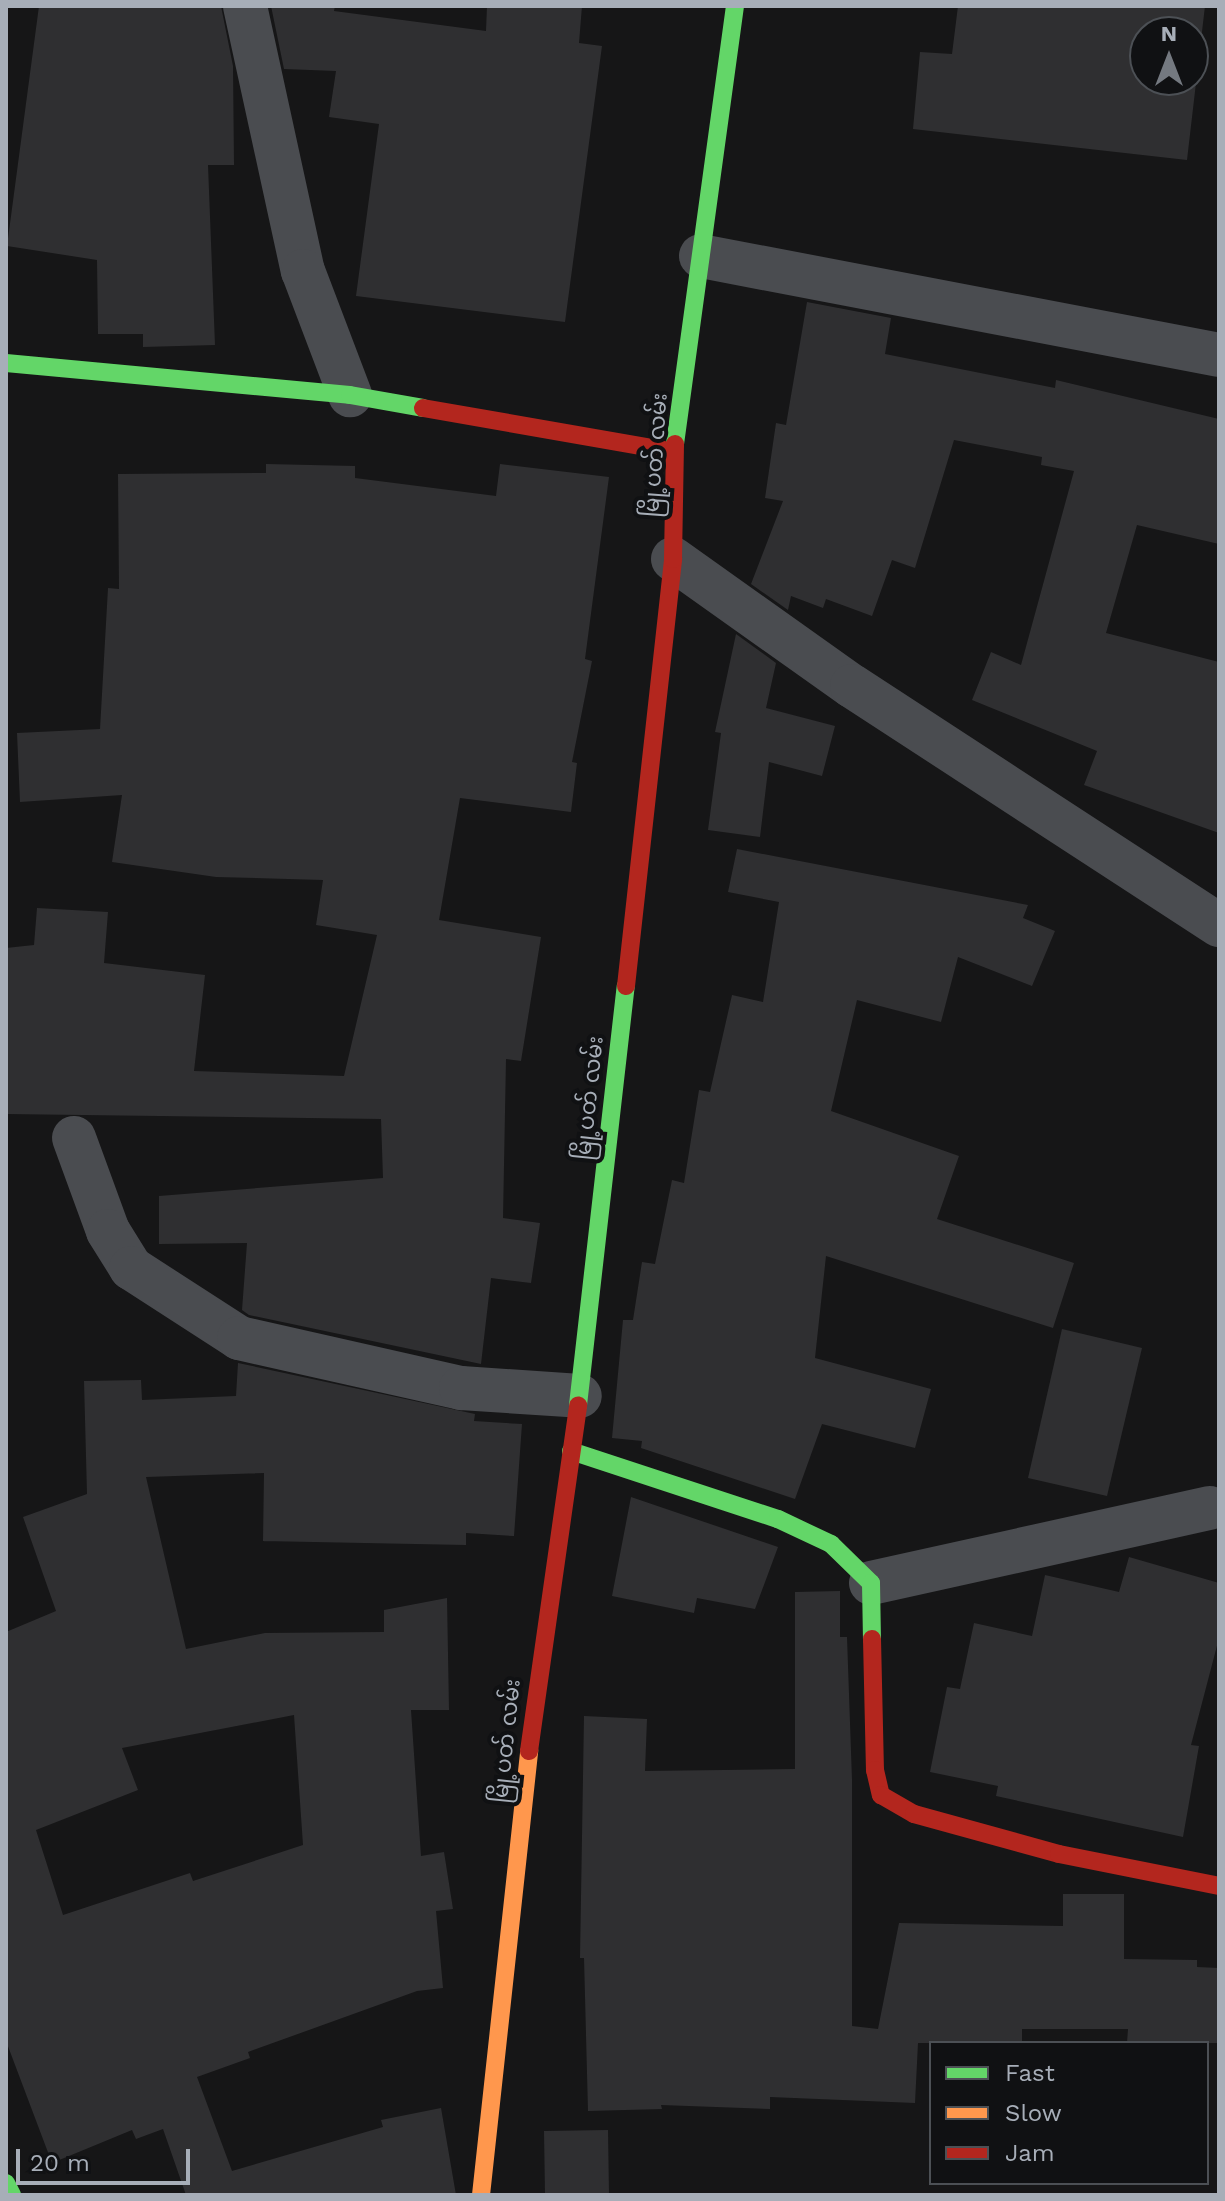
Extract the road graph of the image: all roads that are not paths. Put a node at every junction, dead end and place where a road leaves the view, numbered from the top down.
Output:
1 (245, 6) edge
2 (735, 6) edge
3 (701, 256) junction
4 (1219, 355) edge
5 (6, 363) edge
6 (350, 395) junction
7 (674, 452) junction
8 (673, 559) junction
9 (1219, 925) edge
10 (74, 1138) dead end
11 (580, 1396) junction
12 (571, 1451) junction
13 (1210, 1508) dead end
14 (871, 1583) junction
15 (1219, 1886) edge
16 (6, 2183) edge
17 (12, 2195) edge
18 (481, 2195) edge

1 - 6 street
2 - 3 street, မြို့ပတ် လမ်း
3 - 4 street
3 - 7 street, မြို့ပတ် လမ်း
5 - 6 street
6 - 7 street
7 - 8 street, မြို့ပတ် လမ်း
8 - 9 street
8 - 11 street, မြို့ပတ် လမ်း
10 - 11 street
11 - 12 street, မြို့ပတ် လမ်း
12 - 14 street
12 - 18 street, မြို့ပတ် လမ်း
13 - 14 street
14 - 15 street
16 - 17 street

